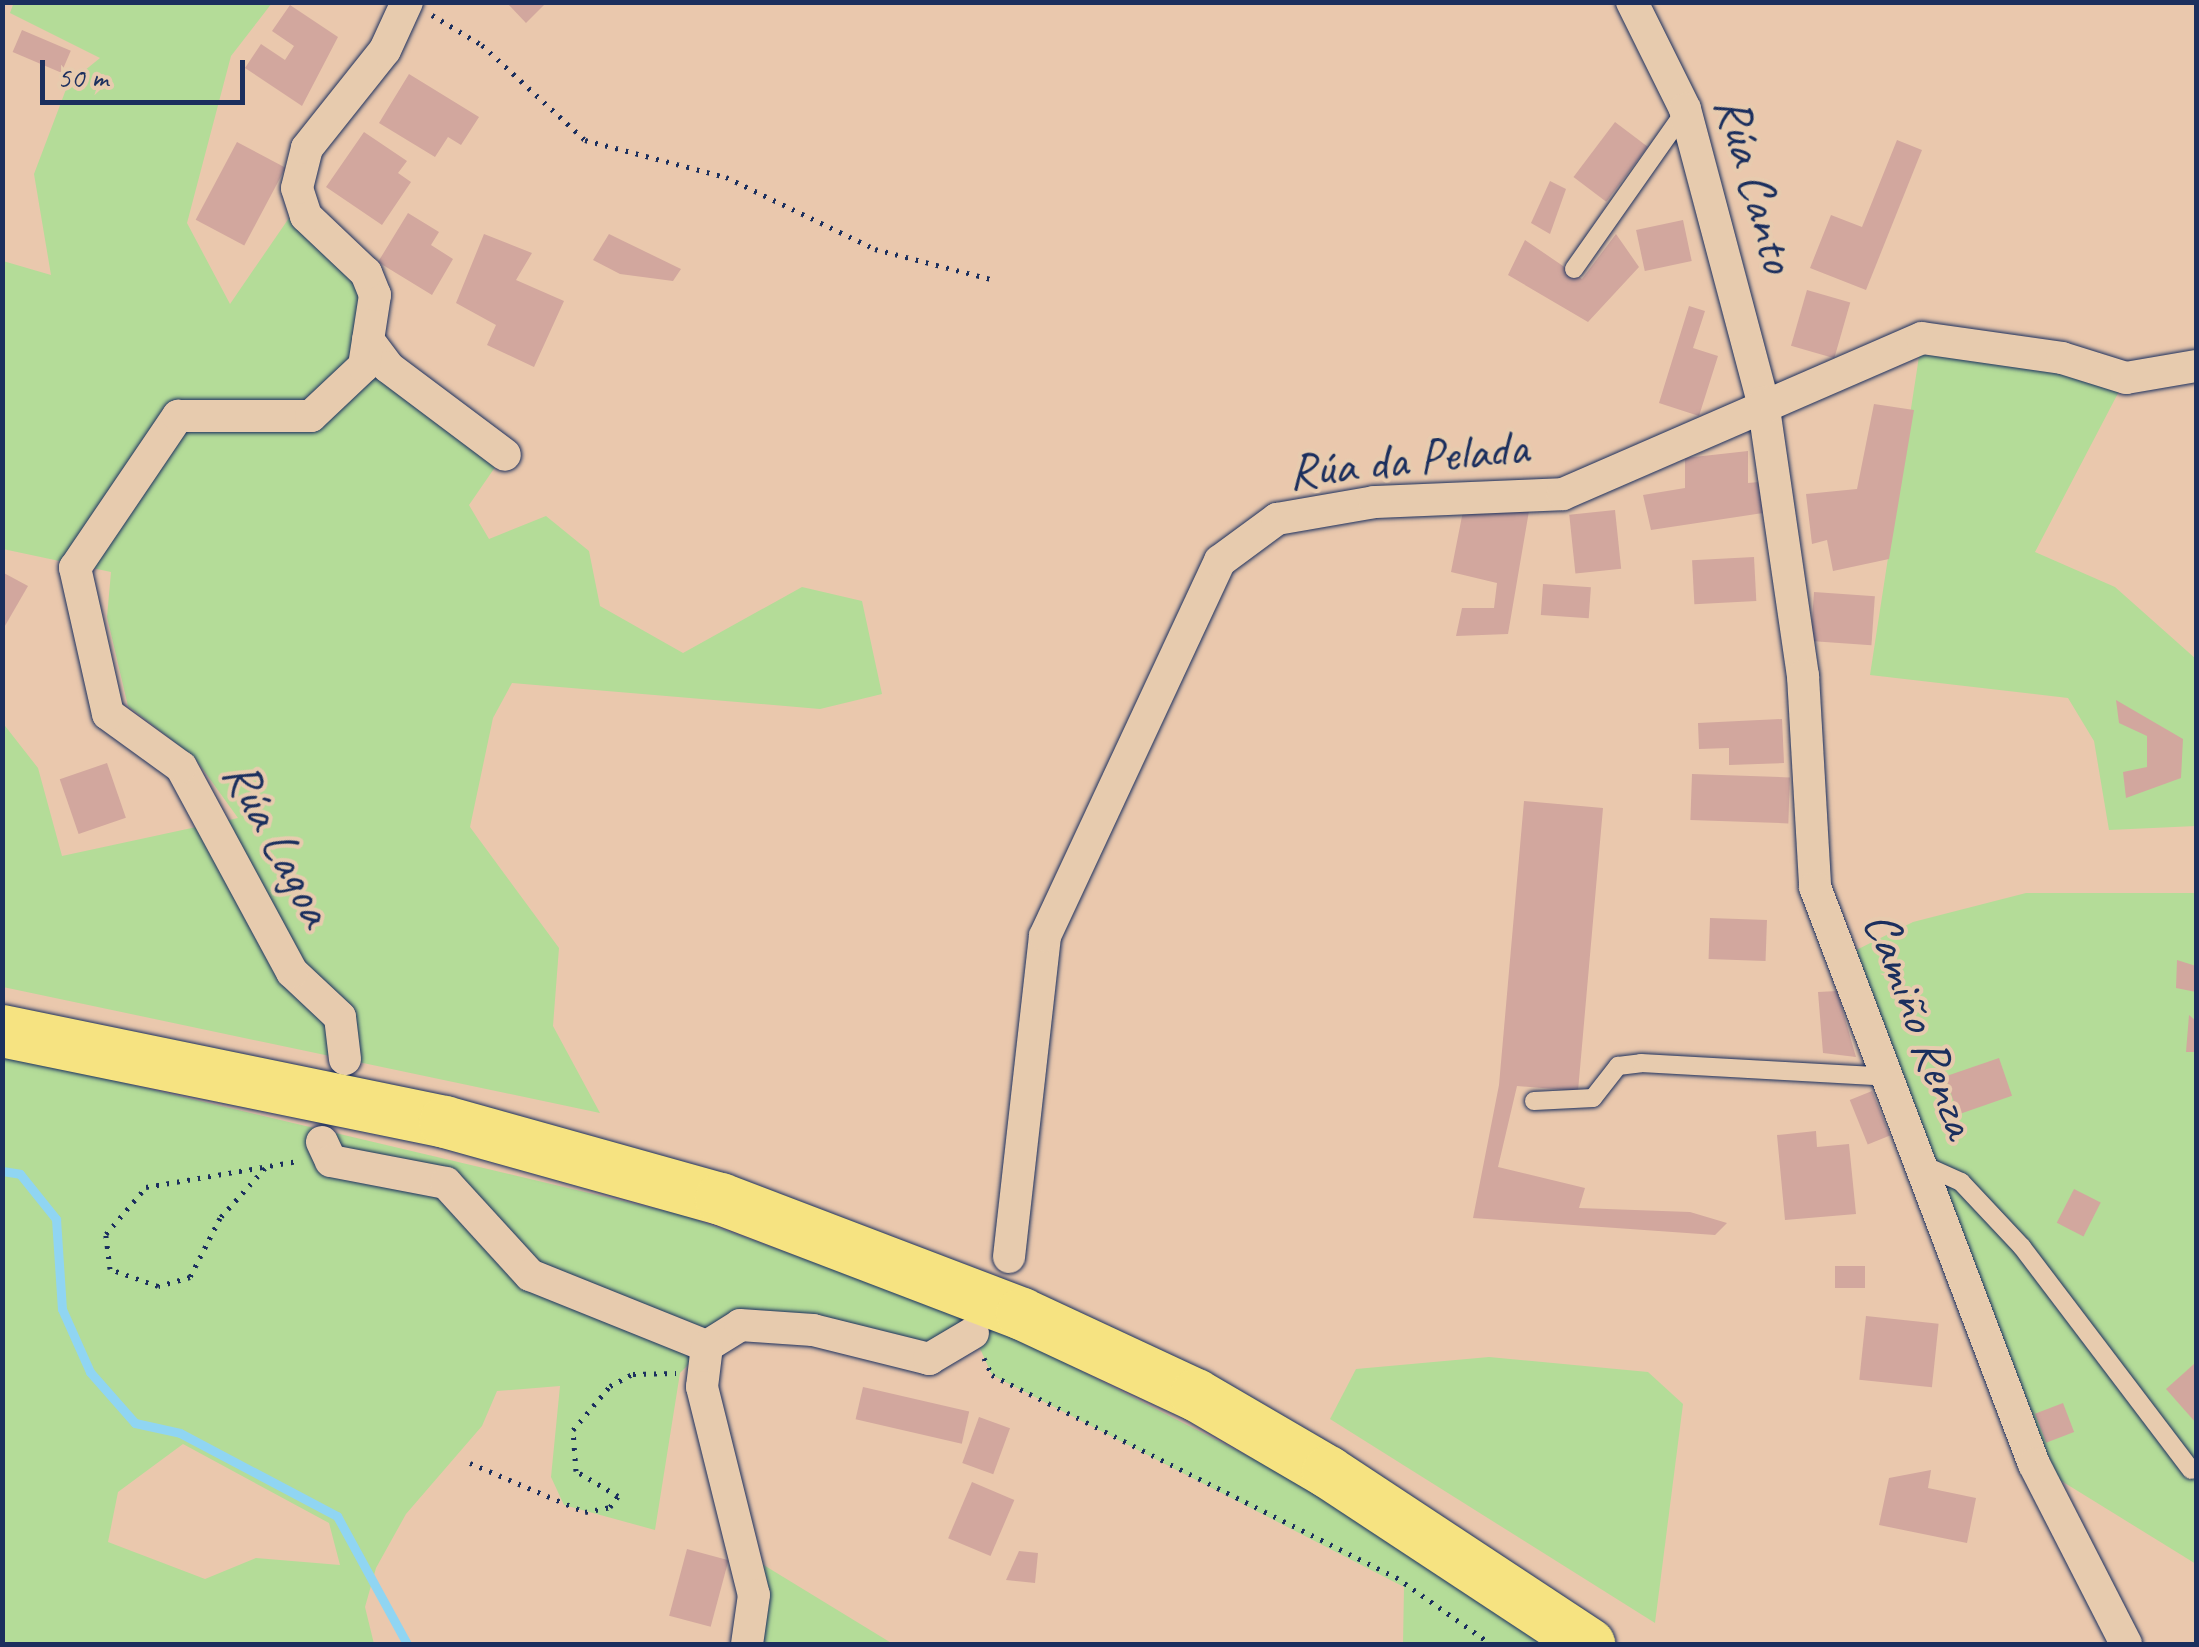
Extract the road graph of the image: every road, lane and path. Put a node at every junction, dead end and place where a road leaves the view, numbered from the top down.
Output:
1 (1632, 2) edge
2 (413, 6) edge
3 (1686, 109) junction
4 (1574, 268) dead end
5 (995, 280) dead end
6 (368, 340) junction
7 (2196, 366) edge
8 (1763, 402) junction
9 (505, 454) dead end
10 (2, 1031) edge
11 (345, 1059) dead end
12 (1888, 1078) junction
13 (1534, 1101) dead end
14 (326, 1152) joint
15 (1921, 1164) junction
16 (265, 1168) junction
17 (1009, 1256) dead end
18 (973, 1333) joint
19 (707, 1346) junction
20 (470, 1462) dead end
21 (2191, 1470) dead end
22 (747, 1644) edge
23 (1491, 1644) edge
24 (1589, 1644) edge
25 (2126, 1644) edge

1 - 3 street, Rúa Canto
2 - 5 path
2 - 6 street, Rúa Lagoa
3 - 4 lane
3 - 8 street, Rúa Canto
6 - 9 street
6 - 11 street, Rúa Lagoa
7 - 8 street, Rúa da Pelada
8 - 12 street, Camiño Renza
8 - 17 street, Rúa da Pelada
10 - 24 main road
12 - 13 lane
12 - 15 street, Camiño Renza
14 - 16 path
14 - 19 street
15 - 21 lane
15 - 25 street, Camiño Renza
16 - 16 path
18 - 19 street
18 - 23 path
19 - 20 path
19 - 22 street

